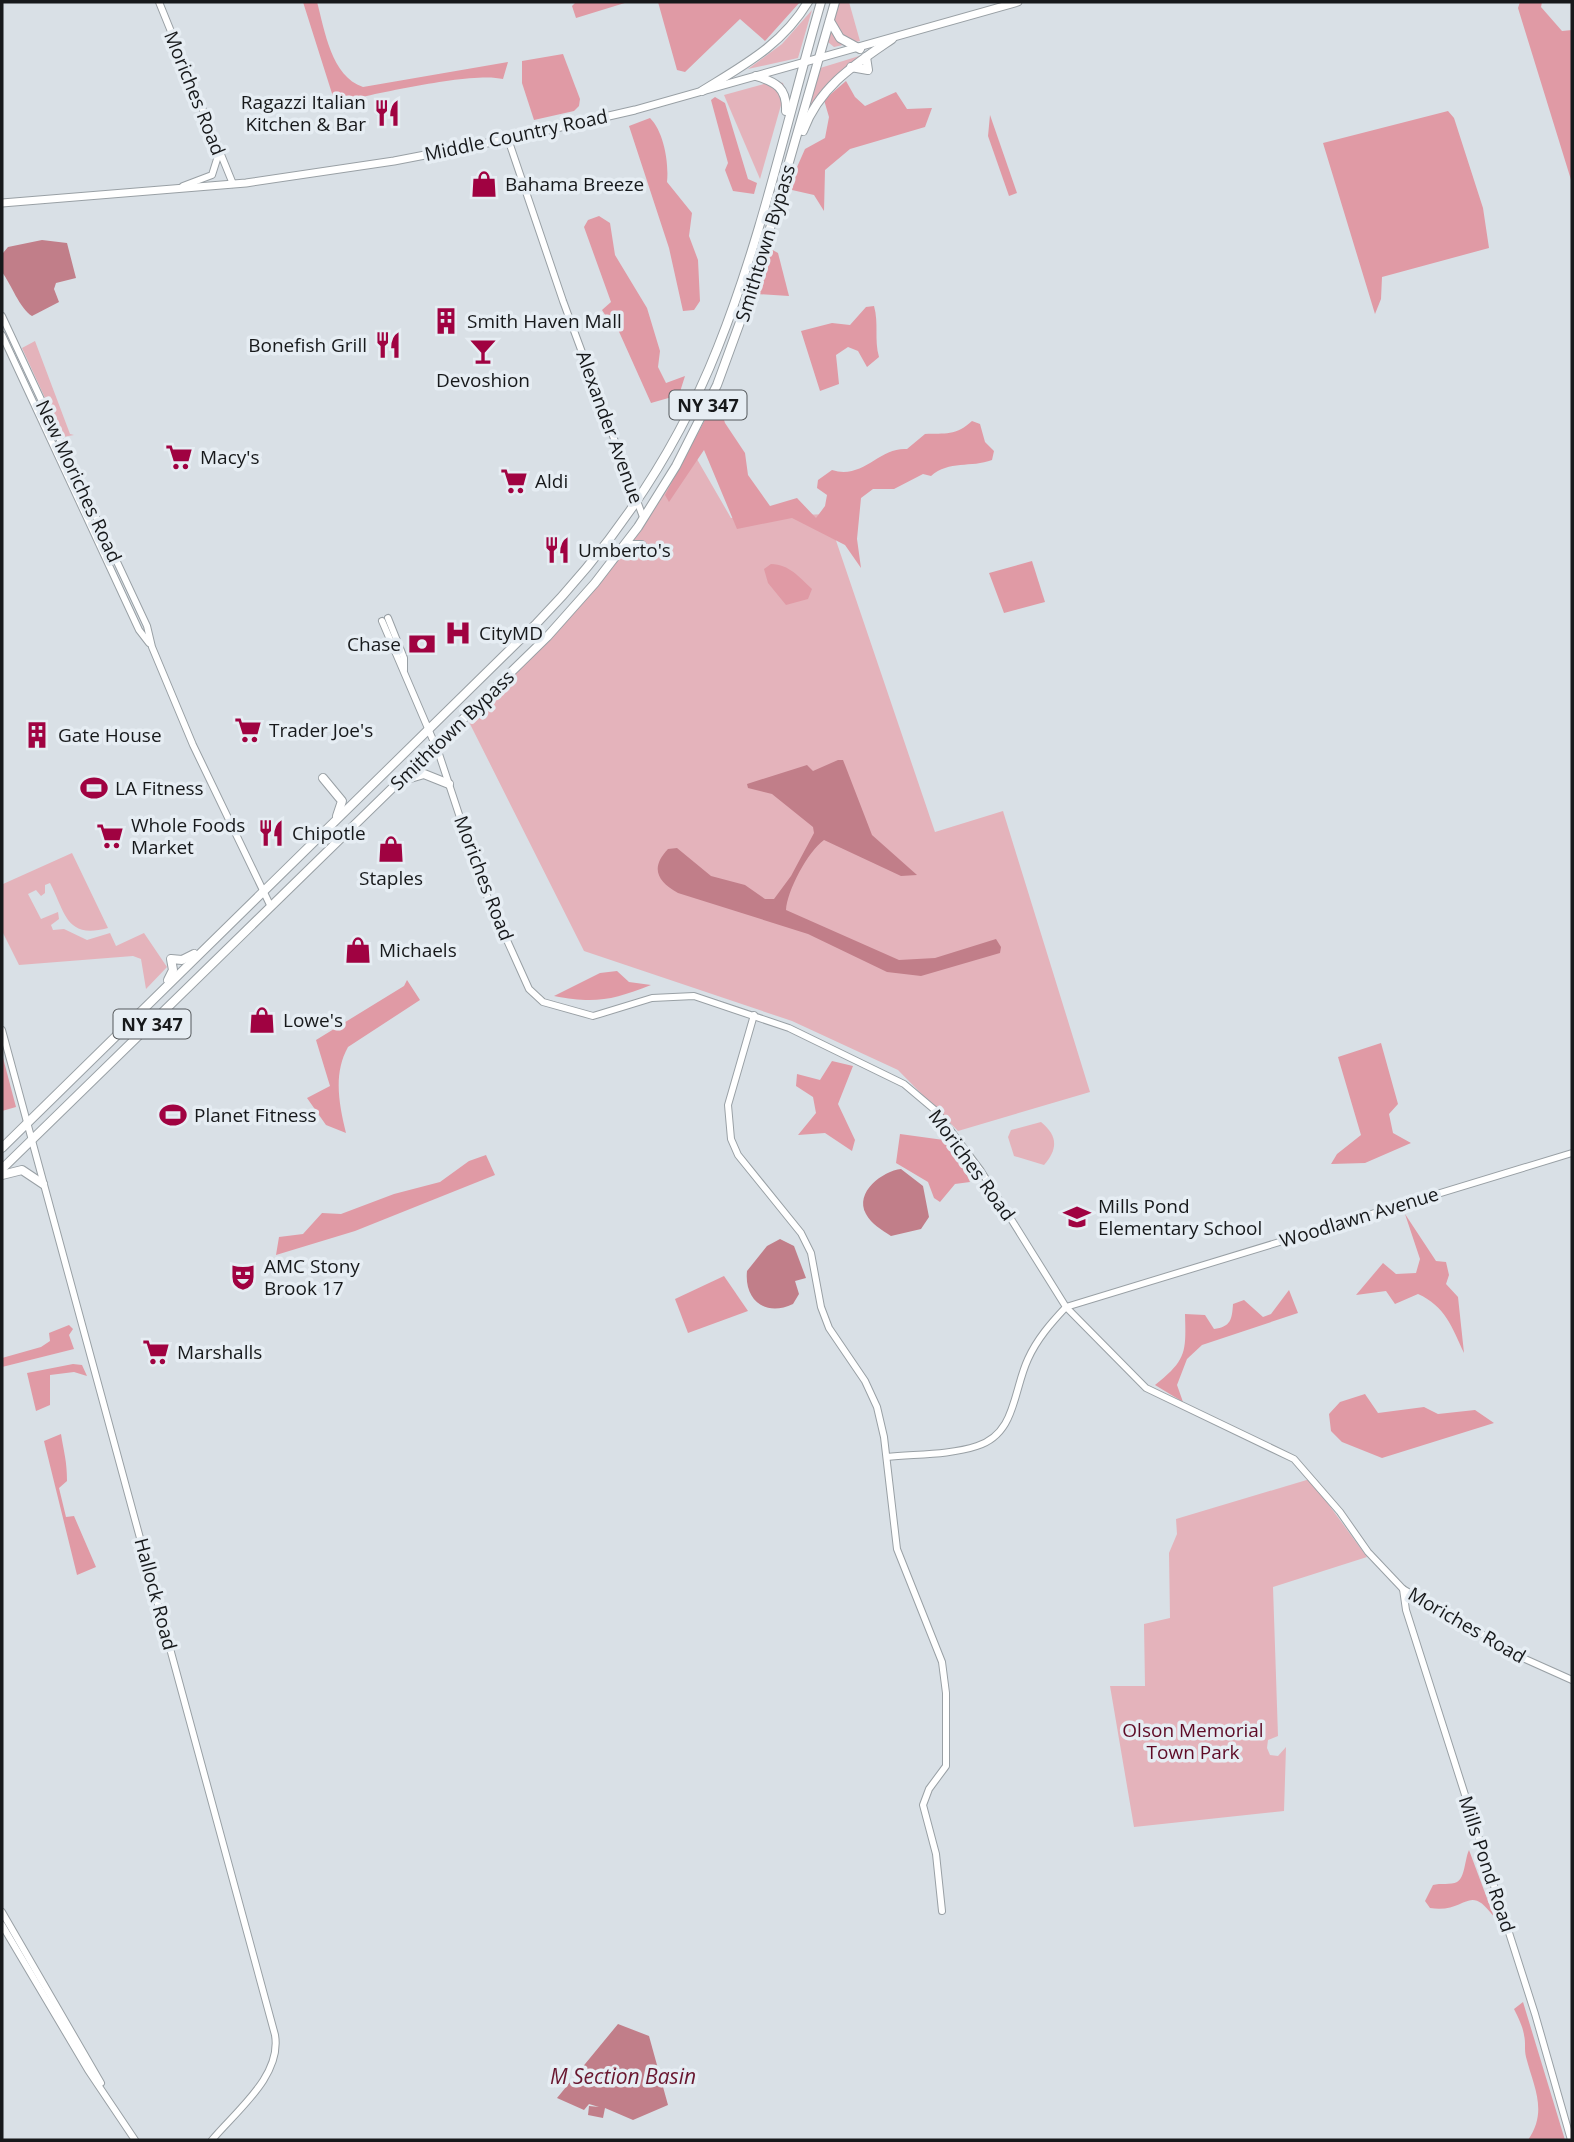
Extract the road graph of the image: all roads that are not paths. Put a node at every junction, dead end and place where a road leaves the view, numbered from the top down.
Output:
1 (159, 2) edge
2 (808, 2) edge
3 (821, 2) edge
4 (835, 2) edge
5 (1018, 2) edge
6 (830, 21) junction
7 (892, 39) junction
8 (860, 48) junction
9 (818, 60) junction
10 (803, 63) junction
11 (756, 76) junction
12 (702, 91) junction
13 (786, 125) junction
14 (508, 139) junction
15 (218, 150) junction
16 (789, 163) junction
17 (233, 184) junction
18 (180, 187) junction
19 (2, 203) edge
20 (2, 316) edge
21 (2, 335) edge
22 (637, 501) junction
23 (643, 517) junction
24 (625, 544) junction
25 (651, 556) dead end
26 (385, 620) dead end
27 (152, 647) junction
28 (428, 730) junction
29 (435, 746) junction
30 (449, 784) junction
31 (390, 791) junction
32 (364, 792) junction
33 (333, 823) junction
34 (263, 892) junction
35 (271, 907) junction
36 (208, 945) junction
37 (157, 996) junction
38 (754, 1015) junction
39 (2, 1030) edge
40 (26, 1123) junction
41 (31, 1141) junction
42 (2, 1147) edge
43 (1572, 1153) edge
44 (2, 1169) edge
45 (2, 1175) edge
46 (43, 1184) junction
47 (1066, 1307) junction
48 (887, 1457) junction
49 (1403, 1589) junction
50 (1572, 1680) edge
51 (942, 1911) dead end
52 (3, 1916) edge
53 (2, 1925) edge
54 (106, 2094) junction
55 (135, 2140) edge
56 (212, 2140) edge
57 (1571, 2140) edge

1 - 15 main road, Moriches Road
2 - 12 highway
3 - 10 highway, Smithtown Bypass / NY 347
4 - 6 highway, Smithtown Bypass / NY 347
5 - 7 main road, Middle Country Road
6 - 8 highway
6 - 9 highway, Smithtown Bypass / NY 347
7 - 8 main road, Middle Country Road
7 - 16 highway
8 - 9 main road, Middle Country Road
9 - 10 main road, Middle Country Road
9 - 16 highway, Smithtown Bypass / NY 347
10 - 11 main road, Middle Country Road
10 - 13 highway, Smithtown Bypass / NY 347
11 - 12 main road, Middle Country Road
11 - 13 highway
12 - 14 main road, Middle Country Road
13 - 22 highway, Smithtown Bypass / NY 347
14 - 17 main road, Middle Country Road
14 - 22 main road, Alexander Avenue
15 - 17 main road, Moriches Road
15 - 18 main road
16 - 23 highway, Smithtown Bypass / NY 347
17 - 18 main road, Middle Country Road
18 - 19 main road, Middle Country Road
20 - 27 main road, New Moriches Road
21 - 27 main road, New Moriches Road
22 - 23 main road, Alexander Avenue
22 - 28 highway, Smithtown Bypass / NY 347
23 - 24 highway, Smithtown Bypass / NY 347
24 - 25 main road
24 - 29 highway, Smithtown Bypass / NY 347
26 - 28 main road, Moriches Road
27 - 34 main road, New Moriches Road
28 - 29 main road, Moriches Road
28 - 32 highway, Smithtown Bypass / NY 347
29 - 30 main road, Moriches Road
29 - 31 highway, Smithtown Bypass / NY 347
30 - 31 highway
30 - 38 main road, Moriches Road
31 - 35 highway, Smithtown Bypass / NY 347
32 - 33 highway, Smithtown Bypass / NY 347
32 - 33 highway
33 - 34 highway, Smithtown Bypass / NY 347
34 - 35 main road, New Moriches Road
34 - 36 highway, Smithtown Bypass / NY 347
35 - 41 highway, Smithtown Bypass / NY 347
36 - 37 highway, Smithtown Bypass / NY 347
36 - 37 highway
37 - 40 highway, Smithtown Bypass / NY 347
38 - 47 main road, Moriches Road
38 - 48 main road
39 - 40 main road, Hallock Road
40 - 41 main road, Hallock Road
40 - 42 highway, Smithtown Bypass / NY 347
41 - 44 highway, Smithtown Bypass / NY 347
41 - 46 main road, Hallock Road
43 - 47 main road, Woodlawn Avenue
45 - 46 highway
46 - 56 main road, Hallock Road
47 - 48 main road
47 - 49 main road, Moriches Road
48 - 51 main road
49 - 50 main road, Moriches Road
49 - 57 main road, Mills Pond Road
52 - 54 main road
53 - 54 main road
54 - 55 main road

